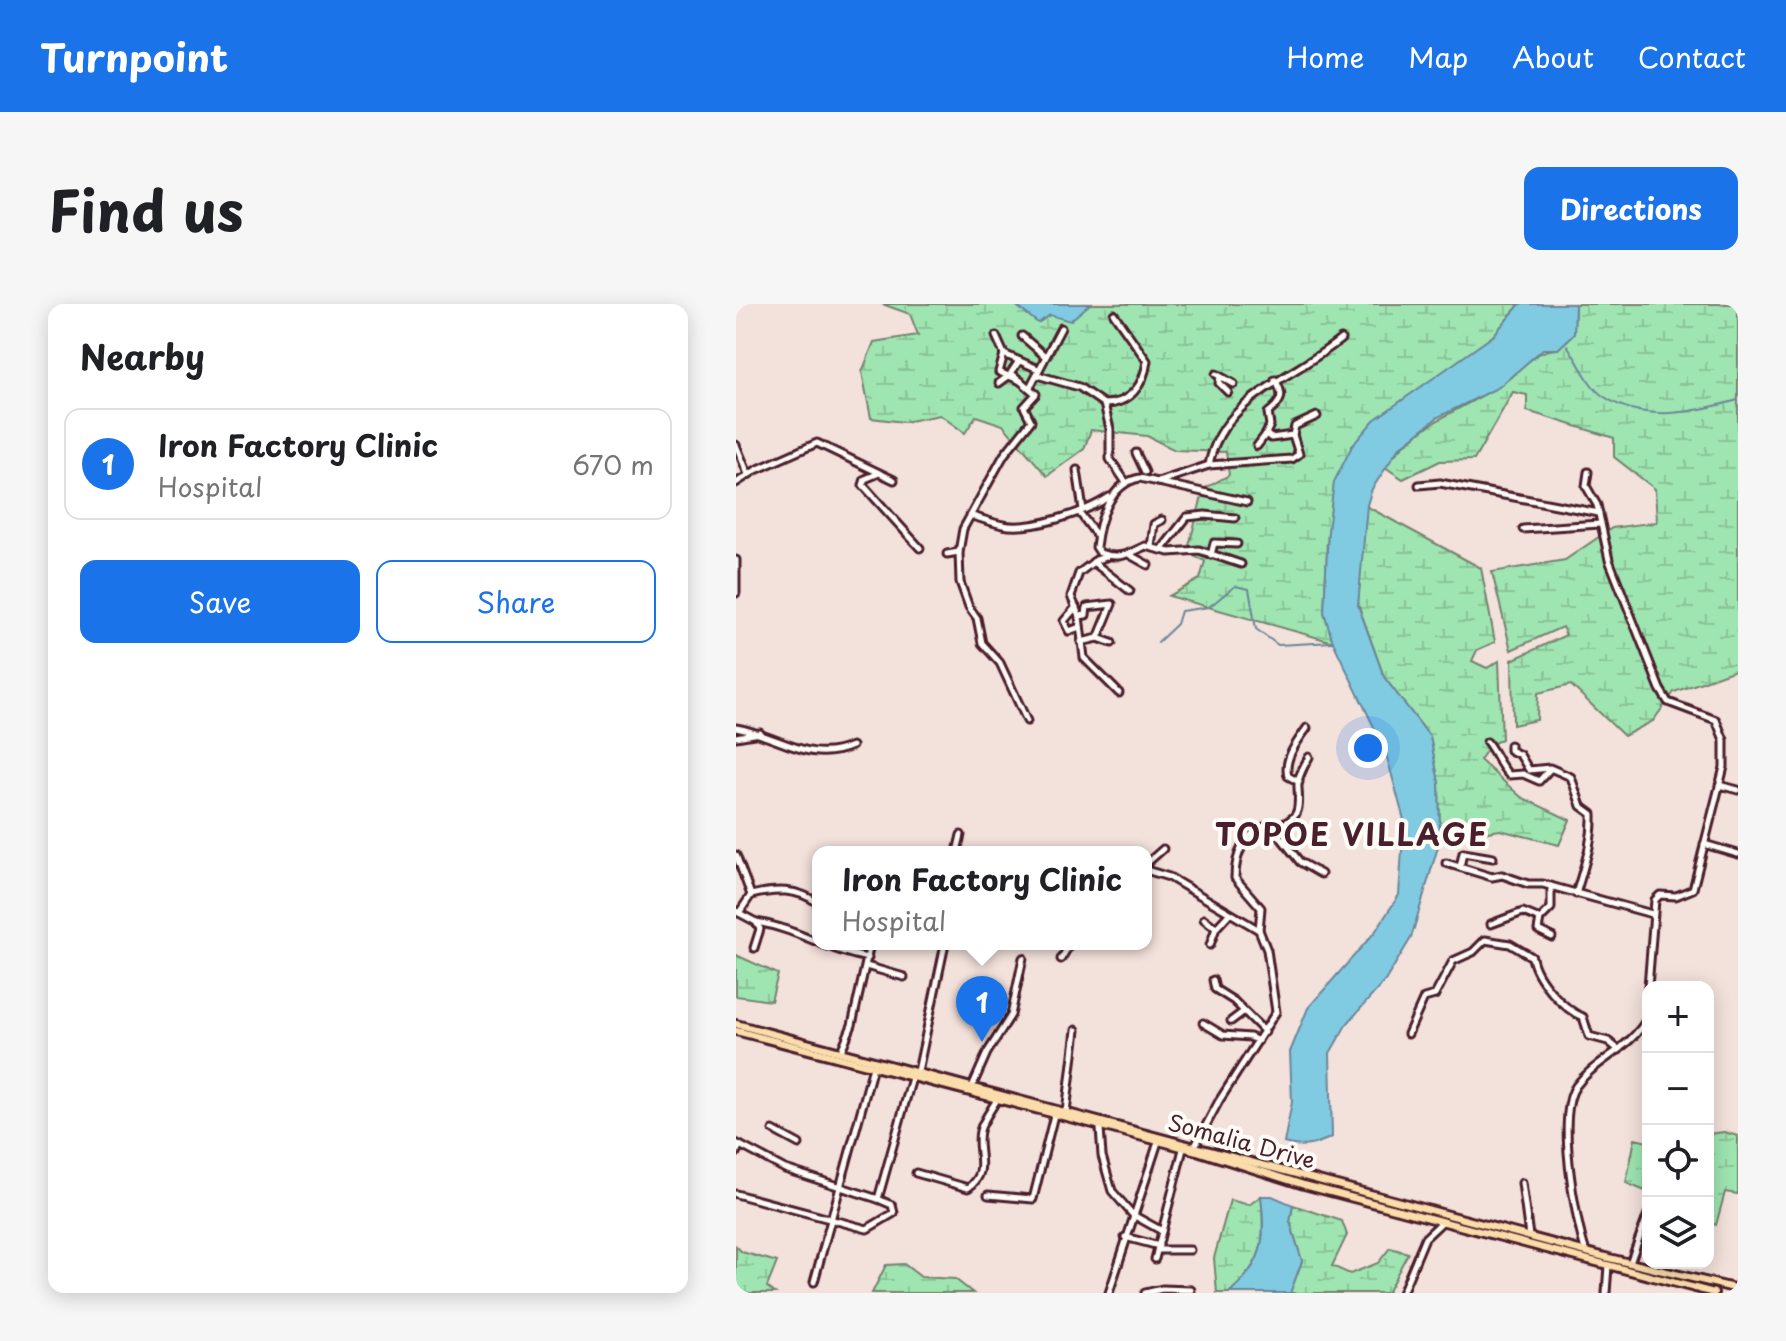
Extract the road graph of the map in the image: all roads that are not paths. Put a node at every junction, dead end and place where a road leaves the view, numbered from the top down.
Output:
1 (1114, 314) dead end
2 (1061, 328) dead end
3 (996, 336) dead end
4 (1022, 336) dead end
5 (1341, 339) dead end
6 (1004, 354) junction
7 (1045, 356) junction
8 (1019, 361) junction
9 (1038, 372) junction
10 (1007, 377) junction
11 (1275, 380) junction
12 (1022, 381) junction
13 (999, 383) dead end
14 (1234, 384) dead end
15 (1030, 387) junction
16 (1228, 392) dead end
17 (1104, 404) junction
18 (1317, 416) dead end
19 (1266, 434) junction
20 (1293, 435) junction
21 (736, 445) edge
22 (1257, 446) dead end
23 (1136, 453) dead end
24 (1209, 465) junction
25 (1077, 470) dead end
26 (1145, 472) dead end
27 (1588, 472) dead end
28 (878, 473) junction
29 (748, 474) junction
30 (894, 480) dead end
31 (1125, 481) junction
32 (736, 483) edge
33 (1157, 483) junction
34 (1419, 485) dead end
35 (1110, 496) junction
36 (1247, 502) dead end
37 (1081, 512) junction
38 (1599, 513) junction
39 (972, 516) junction
40 (1235, 518) dead end
41 (1162, 520) dead end
42 (1600, 524) junction
43 (1523, 529) dead end
44 (1098, 537) junction
45 (1237, 544) dead end
46 (1096, 547) junction
47 (1151, 547) junction
48 (920, 548) dead end
49 (1166, 551) junction
50 (959, 552) junction
51 (947, 554) dead end
52 (1130, 555) junction
53 (1211, 555) junction
54 (1113, 557) junction
55 (1175, 558) dead end
56 (736, 560) edge
57 (1094, 561) junction
58 (1241, 564) dead end
59 (1148, 565) dead end
60 (737, 572) edge
61 (1130, 591) dead end
62 (736, 593) edge
63 (1076, 607) junction
64 (1079, 616) junction
65 (1080, 627) junction
66 (1098, 638) junction
67 (1081, 642) junction
68 (1112, 643) dead end
69 (1119, 693) dead end
70 (1027, 721) dead end
71 (736, 728) edge
72 (1307, 728) dead end
73 (761, 733) junction
74 (736, 737) edge
75 (1487, 742) dead end
76 (1510, 745) dead end
77 (852, 746) dead end
78 (1309, 757) dead end
79 (1550, 768) junction
80 (1299, 782) junction
81 (1719, 785) junction
82 (1738, 790) edge
83 (1274, 829) junction
84 (961, 835) dead end
85 (1704, 844) junction
86 (958, 846) edge
87 (1163, 849) dead end
88 (1738, 854) edge
89 (736, 855) edge
90 (1493, 858) dead end
91 (1152, 859) edge
92 (1446, 863) dead end
93 (1460, 867) junction
94 (1152, 872) edge
95 (1321, 874) dead end
96 (739, 875) edge
97 (1551, 886) junction
98 (1576, 894) junction
99 (751, 895) junction
100 (812, 899) edge
101 (737, 912) edge
102 (1229, 914) junction
103 (1652, 914) junction
104 (1204, 919) dead end
105 (1540, 919) junction
106 (756, 922) junction
107 (1491, 924) dead end
108 (1216, 928) junction
109 (1259, 930) junction
110 (1552, 937) dead end
111 (812, 940) edge
112 (1210, 945) dead end
113 (754, 948) dead end
114 (837, 950) edge
115 (869, 950) edge
116 (944, 950) edge
117 (1066, 950) edge
118 (868, 958) junction
119 (1023, 958) dead end
120 (1061, 959) dead end
121 (866, 966) junction
122 (904, 977) dead end
123 (1213, 980) dead end
124 (1648, 981) edge
125 (1204, 985) dead end
126 (1215, 989) junction
127 (1243, 1012) junction
128 (1231, 1021) dead end
129 (1203, 1023) dead end
130 (736, 1024) edge
131 (1642, 1024) edge
132 (1076, 1030) dead end
133 (736, 1031) edge
134 (1265, 1032) junction
135 (1408, 1034) dead end
136 (1258, 1041) junction
137 (1619, 1050) junction
138 (841, 1051) junction
139 (873, 1067) junction
140 (915, 1076) junction
141 (972, 1087) junction
142 (996, 1101) junction
143 (1066, 1112) junction
144 (1054, 1115) junction
145 (1100, 1128) junction
146 (773, 1130) dead end
147 (1158, 1142) junction
148 (738, 1144) edge
149 (799, 1144) dead end
150 (1195, 1146) junction
151 (1183, 1149) junction
152 (736, 1153) edge
153 (916, 1173) dead end
154 (1522, 1183) dead end
155 (839, 1188) junction
156 (736, 1194) edge
157 (988, 1195) dead end
158 (878, 1199) junction
159 (1133, 1215) junction
160 (829, 1217) junction
161 (1442, 1222) junction
162 (1642, 1230) edge
163 (1162, 1231) junction
164 (1529, 1236) junction
165 (1125, 1237) junction
166 (1158, 1248) junction
167 (1190, 1250) dead end
168 (1586, 1252) junction
169 (1155, 1259) dead end
170 (1630, 1263) junction
171 (1608, 1266) junction
172 (814, 1282) dead end
173 (1738, 1289) edge
174 (1191, 1290) dead end
175 (1109, 1293) edge
176 (1145, 1293) edge
177 (1402, 1293) edge
178 (1606, 1293) edge
179 (1714, 1293) edge

1 - 17 street
2 - 7 street
3 - 6 street
4 - 7 street
5 - 11 street
6 - 8 street
6 - 10 street
7 - 9 street
8 - 9 street
8 - 12 street
9 - 15 street
9 - 17 street
10 - 12 street
10 - 13 street
11 - 19 street
11 - 24 street
12 - 15 street
14 - 16 street
15 - 39 street
17 - 31 street
18 - 20 street
19 - 20 street
19 - 22 street
20 - 24 street
21 - 29 street
23 - 26 street
24 - 33 street
25 - 37 street
27 - 38 street
28 - 29 street
28 - 30 street
28 - 48 street
29 - 32 street
31 - 33 street
31 - 35 street
33 - 36 street
34 - 38 street
35 - 37 street
35 - 44 street
37 - 39 street
37 - 44 street
38 - 42 street
39 - 50 street
40 - 49 street
41 - 47 street
42 - 43 street
42 - 81 street
44 - 46 street
45 - 53 street
46 - 54 street
46 - 57 street
47 - 49 street
47 - 52 street
49 - 53 street
49 - 55 street
50 - 51 street
50 - 70 street
52 - 54 street
52 - 59 street
53 - 58 street
54 - 57 street
56 - 60 street
57 - 61 street
57 - 63 street
60 - 62 street
63 - 64 street
63 - 65 street
64 - 65 street
64 - 66 street
65 - 67 street
66 - 67 street
66 - 68 street
67 - 69 street
71 - 73 street
72 - 80 street
73 - 74 street
73 - 77 street
75 - 79 street
76 - 79 street
78 - 80 street
79 - 98 street
80 - 83 street
81 - 82 street
81 - 85 street
83 - 95 street
83 - 109 street
84 - 86 street
85 - 88 street
85 - 103 street
87 - 91 street
89 - 96 street
90 - 93 street
92 - 93 street
93 - 97 street
94 - 102 street
96 - 99 street
97 - 98 street
97 - 105 street
98 - 103 street
99 - 100 street
99 - 101 street
101 - 106 street
102 - 108 street
102 - 109 street
103 - 124 street
104 - 108 street
105 - 107 street
105 - 110 street
106 - 111 street
106 - 113 street
108 - 112 street
109 - 134 street
114 - 118 street
115 - 118 street
116 - 140 street
117 - 120 street
118 - 121 street
119 - 141 street
121 - 122 street
121 - 138 street
123 - 126 street
125 - 126 street
126 - 127 street
127 - 128 street
127 - 134 street
129 - 136 street
130 - 138 main road, Somalia Drive
131 - 137 street
132 - 143 street
133 - 139 main road, Somalia Drive
134 - 136 street
135 - 137 street
136 - 150 street
137 - 168 street
138 - 140 main road, Somalia Drive
139 - 140 main road, Somalia Drive
139 - 155 street
140 - 141 main road, Somalia Drive
140 - 142 main road, Somalia Drive
140 - 158 street
141 - 143 main road, Somalia Drive
142 - 144 main road, Somalia Drive
142 - 153 street
143 - 150 main road, Somalia Drive
144 - 145 main road, Somalia Drive
144 - 157 street
145 - 147 main road, Somalia Drive
145 - 159 street
146 - 149 street
147 - 151 main road, Somalia Drive
147 - 159 street
148 - 152 street
148 - 155 street
150 - 164 main road, Somalia Drive
151 - 161 main road, Somalia Drive
151 - 163 street
154 - 164 street
155 - 158 street
155 - 160 street
156 - 160 street
158 - 160 street
159 - 163 street
159 - 165 street
160 - 172 street
161 - 171 main road, Somalia Drive
161 - 177 street
162 - 170 street
163 - 166 street
164 - 168 main road, Somalia Drive
165 - 166 street
165 - 175 street
166 - 167 street
166 - 169 street
168 - 170 main road, Somalia Drive
170 - 173 main road, Somalia Drive
171 - 178 street
171 - 179 main road, Somalia Drive
174 - 176 street

